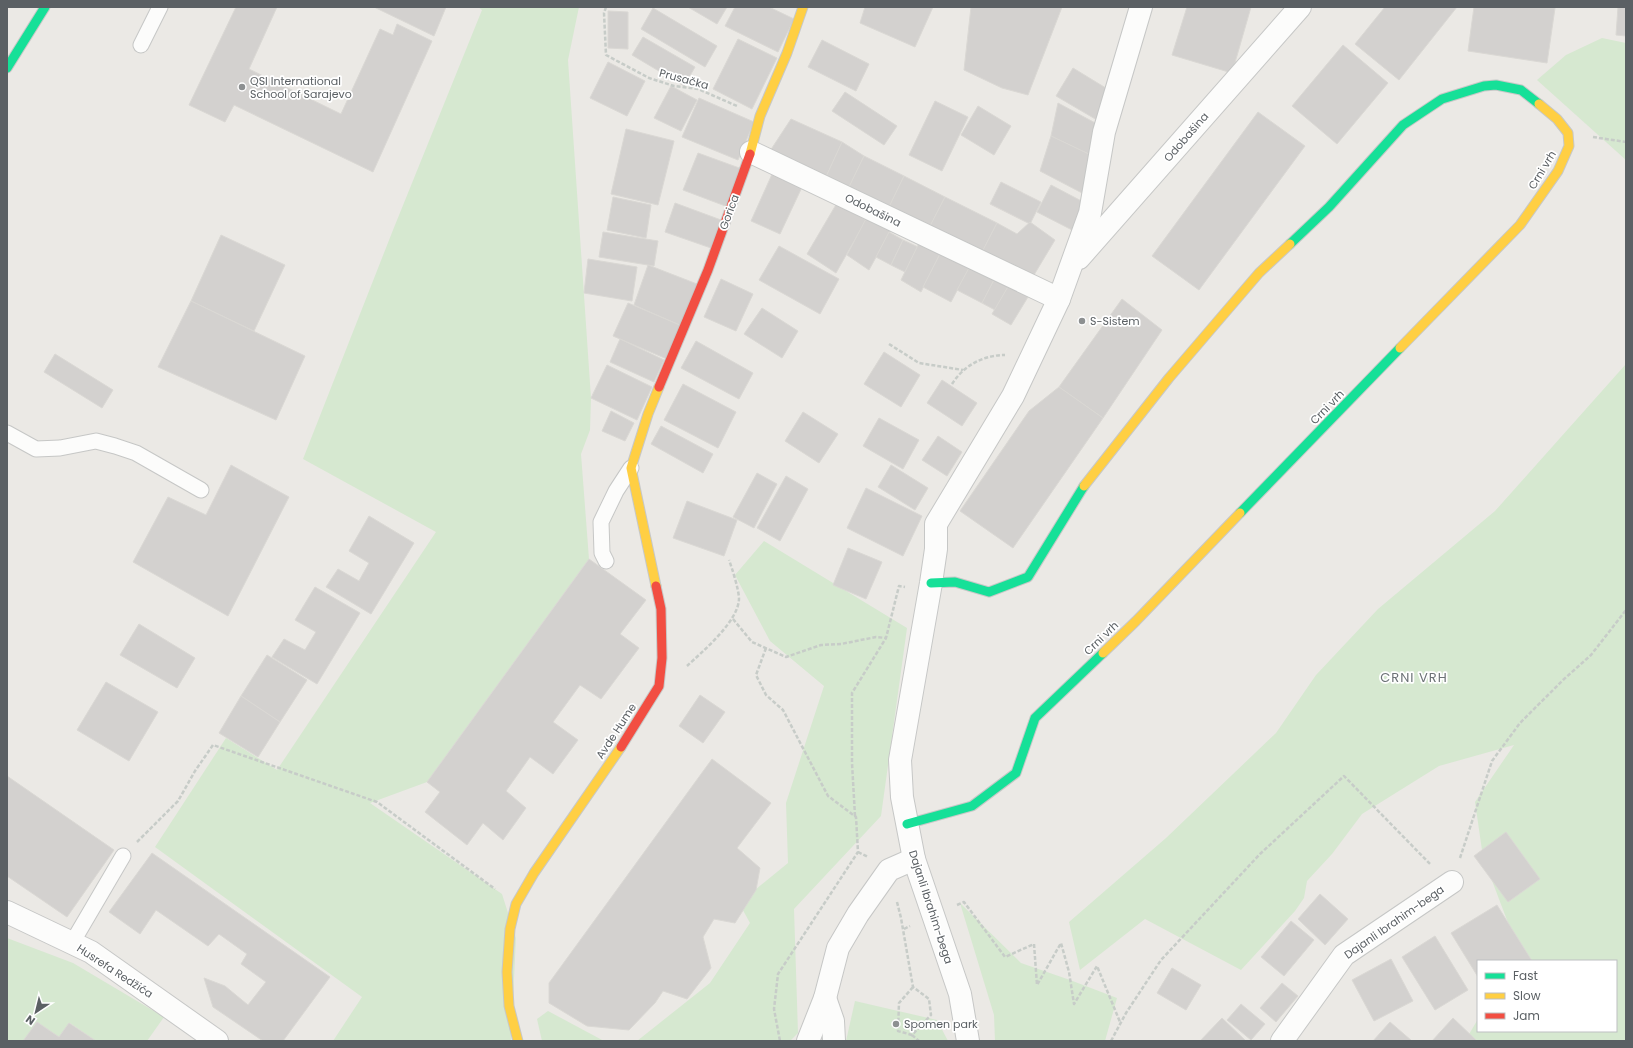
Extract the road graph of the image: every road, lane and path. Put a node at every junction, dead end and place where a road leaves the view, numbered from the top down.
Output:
1 (45, 7) edge
2 (160, 7) edge
3 (606, 7) edge
4 (803, 7) edge
5 (1141, 7) edge
6 (1300, 7) edge
7 (141, 45) dead end
8 (7, 68) edge
9 (760, 116) junction
10 (1568, 133) junction
11 (1626, 142) edge
12 (751, 152) junction
13 (1072, 267) junction
14 (1059, 299) junction
15 (889, 344) dead end
16 (1006, 355) dead end
17 (962, 370) junction
18 (952, 384) dead end
19 (648, 414) joint
20 (7, 433) edge
21 (631, 468) junction
22 (201, 490) dead end
23 (729, 560) dead end
24 (606, 561) dead end
25 (932, 583) junction
26 (1626, 610) edge
27 (733, 619) junction
28 (766, 648) junction
29 (659, 686) junction
30 (856, 817) junction
31 (907, 824) junction
32 (858, 852) junction
33 (123, 856) joint
34 (914, 859) junction
35 (888, 870) junction
36 (1452, 882) junction
37 (516, 904) junction
38 (7, 912) edge
39 (933, 916) junction
40 (904, 929) junction
41 (72, 943) junction
42 (913, 987) junction
43 (825, 998) junction
44 (1121, 1023) junction
45 (912, 1034) junction
46 (218, 1041) edge
47 (518, 1041) edge
48 (780, 1041) edge
49 (808, 1041) edge
50 (834, 1041) edge
51 (919, 1041) edge
52 (968, 1041) edge
53 (1111, 1041) edge
54 (1282, 1041) edge

1 - 8 street
2 - 7 lane
3 - 9 path, Prusačka
4 - 9 street, Gorica
5 - 13 street, Odobašina
6 - 13 street, Odobašina
9 - 12 street, Gorica
10 - 11 path
10 - 25 street
10 - 31 street, Crni vrh
12 - 14 street, Odobašina
12 - 19 street, Gorica
13 - 14 street, Odobašina
14 - 25 street, Odobašina
15 - 17 path
16 - 17 path
17 - 18 path
19 - 21 street, Avde Hume
20 - 22 lane
21 - 24 lane
21 - 29 street, Avde Hume
23 - 27 path
25 - 31 street, Dajanli Ibrahim-bega
26 - 36 path
27 - 28 path
27 - 29 path
28 - 30 path
28 - 30 path
29 - 37 street, Avde Hume
30 - 32 path
31 - 34 street, Dajanli Ibrahim-bega
32 - 35 path
32 - 48 path
33 - 37 path
33 - 41 lane
34 - 35 street
34 - 39 street, Dajanli Ibrahim-bega
35 - 40 path
35 - 43 street
36 - 44 path
36 - 54 street, Dajanli Ibrahim-bega
37 - 47 street, Avde Hume
38 - 41 street, Husrefa Redžića
39 - 40 path
39 - 44 path
39 - 52 street, Dajanli Ibrahim-bega
40 - 42 path
41 - 46 street, Husrefa Redžića
42 - 45 path
42 - 45 path
43 - 49 street
43 - 50 street
44 - 53 path
45 - 51 path

